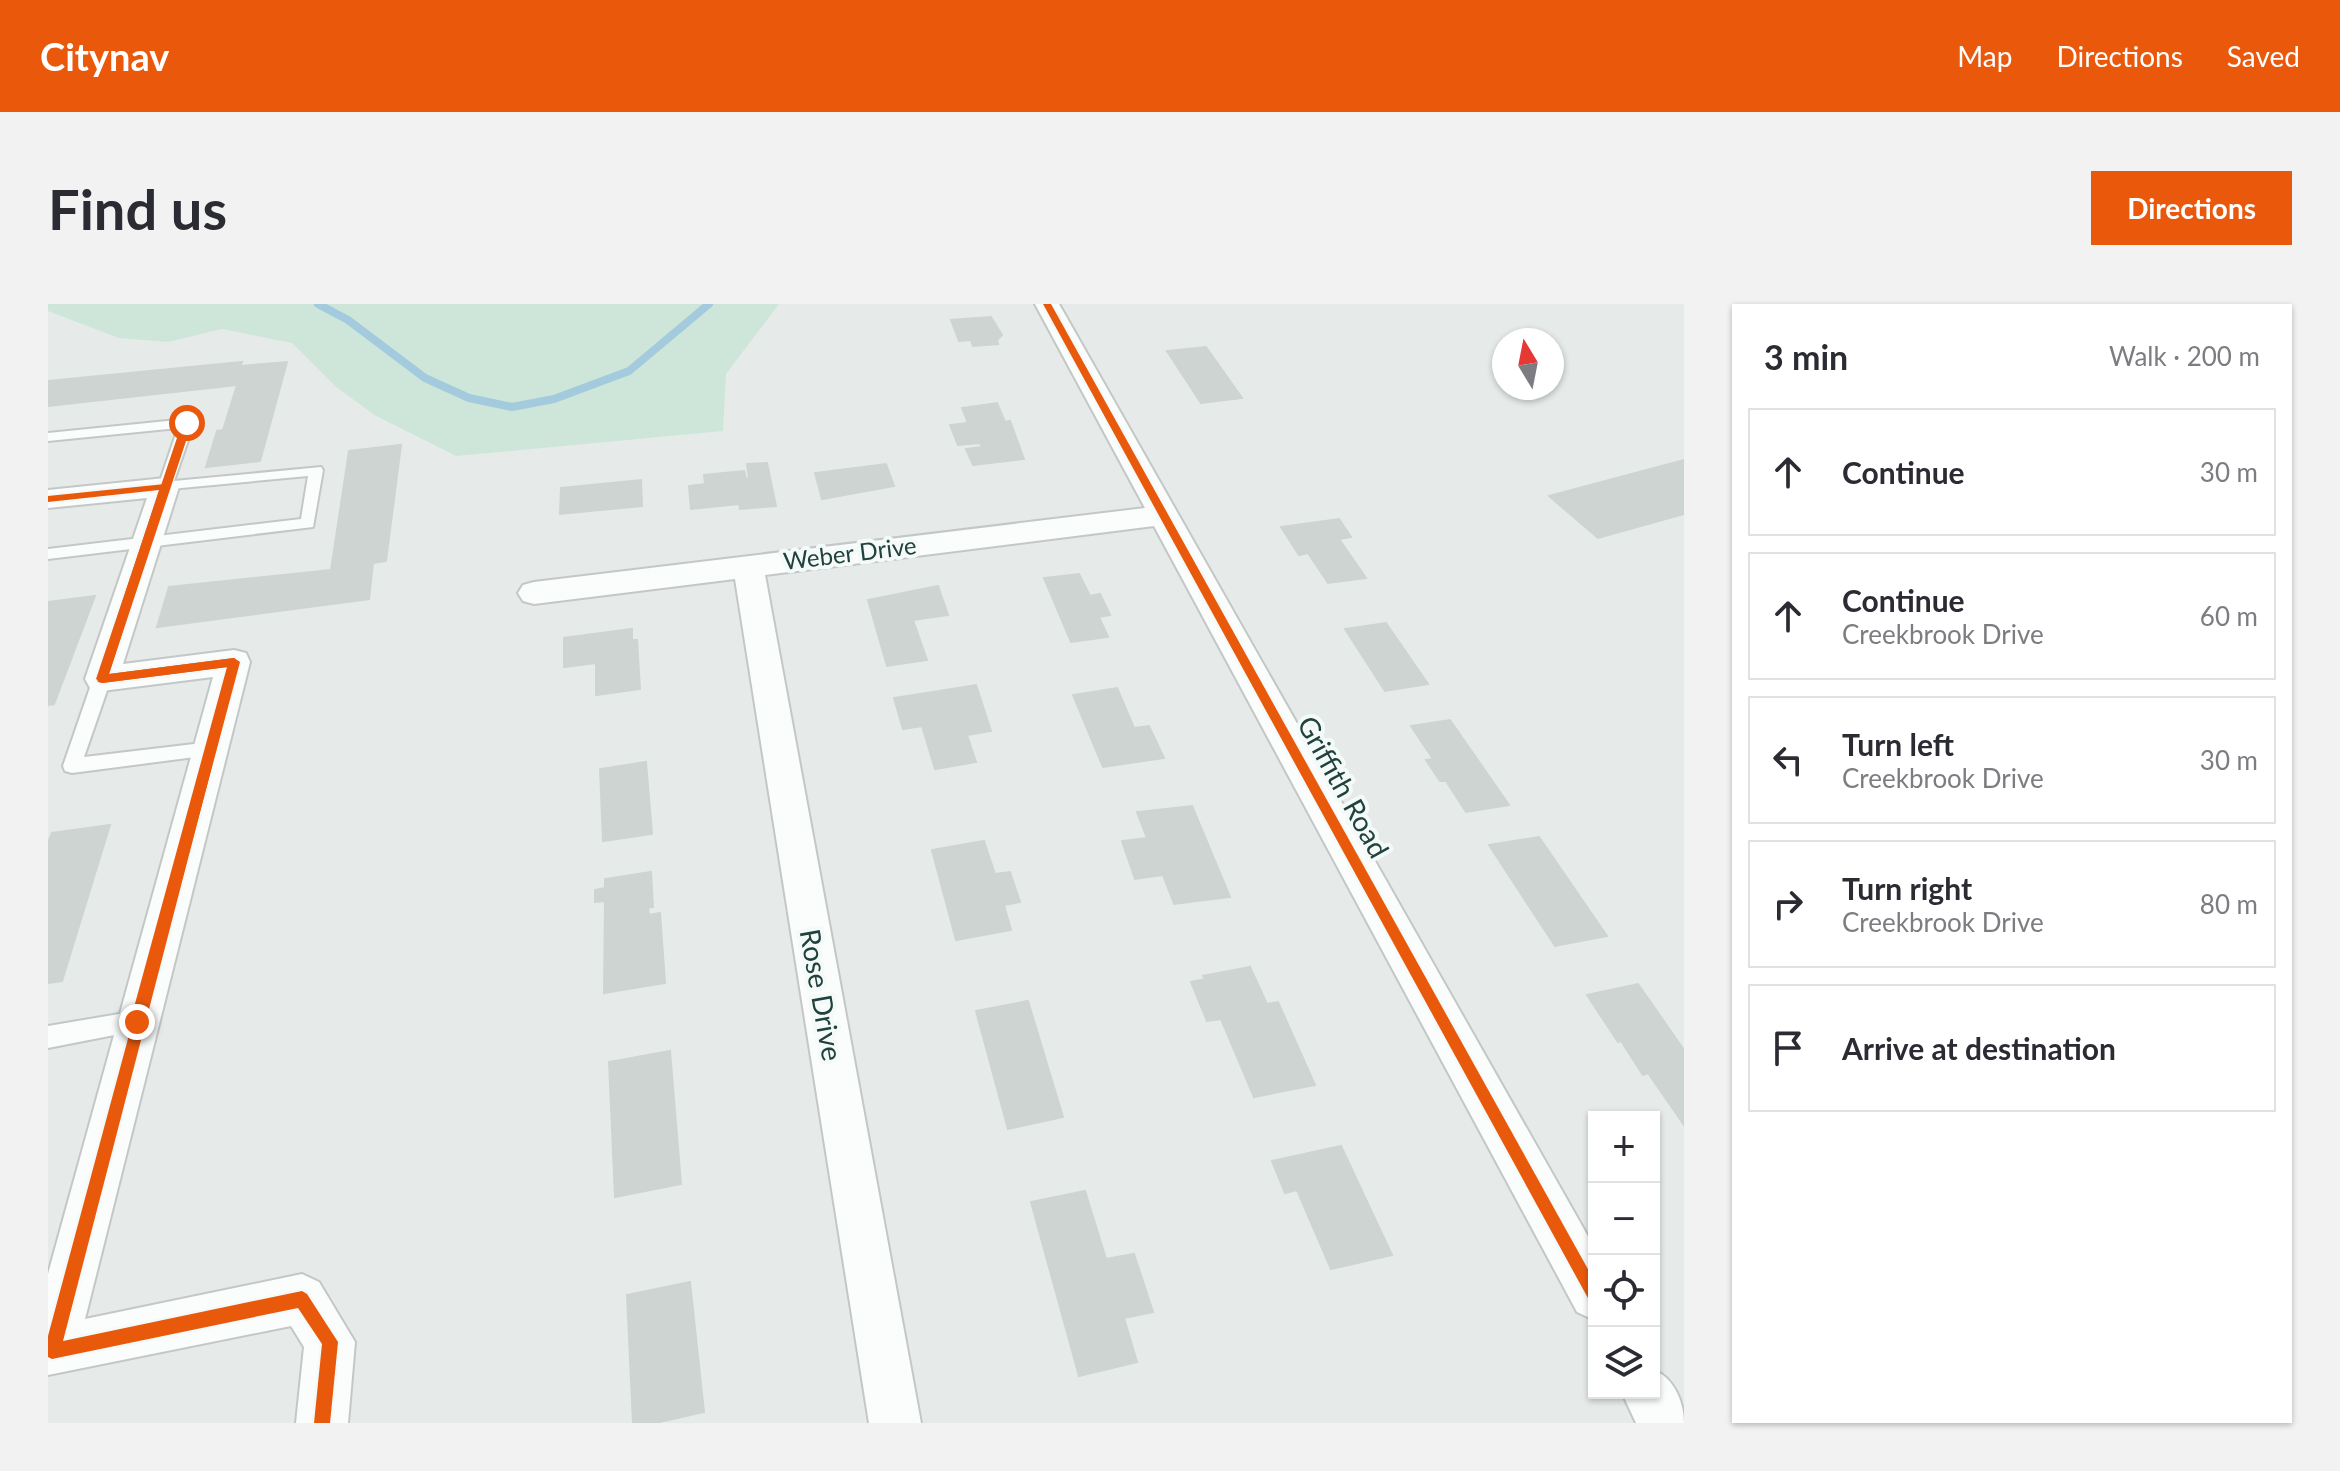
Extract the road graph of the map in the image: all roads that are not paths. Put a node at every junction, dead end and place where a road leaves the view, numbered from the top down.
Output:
1 (1047, 304) edge
2 (48, 437) edge
3 (165, 487) junction
4 (48, 499) edge
5 (1166, 515) junction
6 (147, 542) junction
7 (48, 554) edge
8 (748, 567) junction
9 (534, 593) dead end
10 (102, 679) junction
11 (211, 749) junction
12 (137, 1022) junction
13 (48, 1037) edge
14 (1588, 1284) edge
15 (49, 1356) edge
16 (1651, 1399) edge
17 (322, 1423) edge
18 (895, 1423) edge
19 (1664, 1423) edge

1 - 5 street, Griffith Road
2 - 3 lane
3 - 4 street
3 - 6 street
3 - 6 lane
5 - 8 street, Weber Drive
5 - 14 street, Griffith Road
6 - 7 lane
6 - 10 street
8 - 9 street, Weber Drive
8 - 18 street, Rose Drive
10 - 11 street
10 - 11 lane
11 - 12 street
12 - 13 lane
12 - 15 street
15 - 17 street
16 - 19 street

